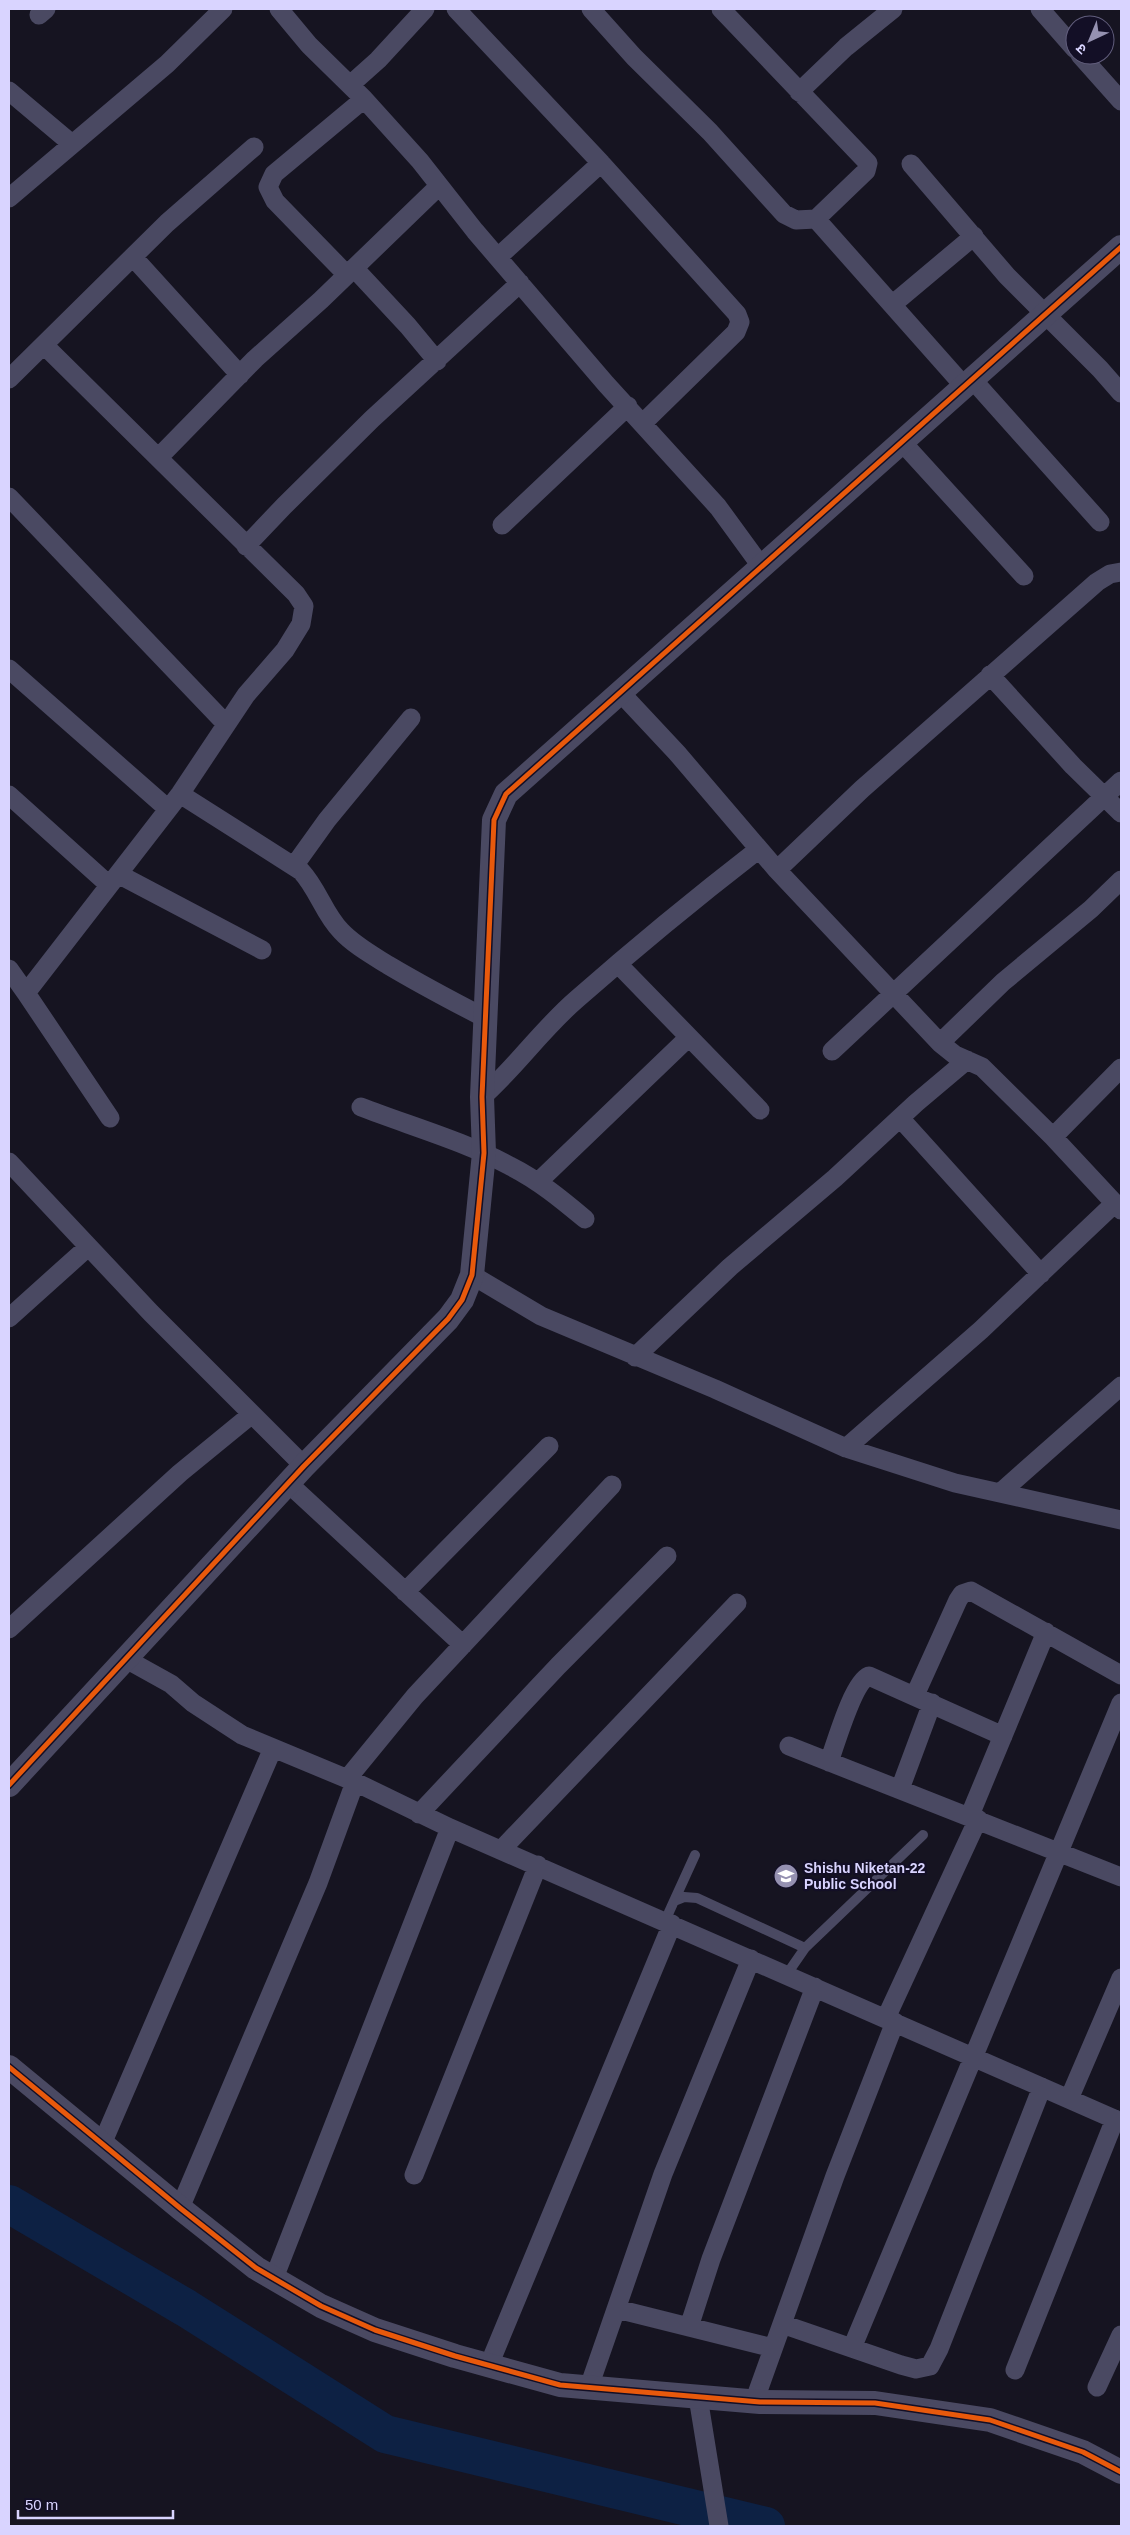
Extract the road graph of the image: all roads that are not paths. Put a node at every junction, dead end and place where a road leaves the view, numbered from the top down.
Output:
1 (222, 9) edge
2 (279, 9) edge
3 (425, 9) edge
4 (456, 9) edge
5 (591, 9) edge
6 (720, 9) edge
7 (894, 9) edge
8 (1040, 9) edge
9 (1065, 38) edge
10 (1089, 65) edge
11 (350, 85) junction
12 (9, 91) edge
13 (799, 92) junction
14 (364, 99) junction
15 (1121, 102) edge
16 (72, 144) junction
17 (254, 147) dead end
18 (601, 163) junction
19 (911, 164) dead end
20 (440, 186) junction
21 (9, 198) edge
22 (816, 219) junction
23 (974, 236) junction
24 (1121, 247) edge
25 (134, 257) junction
26 (498, 257) junction
27 (351, 272) junction
28 (520, 283) junction
29 (893, 304) junction
30 (1045, 314) junction
31 (45, 346) junction
32 (437, 361) junction
33 (240, 375) junction
34 (9, 380) edge
35 (968, 382) junction
36 (1121, 393) edge
37 (628, 406) junction
38 (643, 423) junction
39 (901, 441) junction
40 (159, 457) junction
41 (9, 497) edge
42 (1100, 522) dead end
43 (502, 525) dead end
44 (246, 546) junction
45 (761, 566) junction
46 (1121, 572) edge
47 (1024, 576) dead end
48 (9, 668) edge
49 (990, 675) junction
50 (619, 691) junction
51 (411, 718) dead end
52 (226, 724) junction
53 (1121, 781) edge
54 (180, 794) junction
55 (9, 795) edge
56 (1104, 796) junction
57 (168, 809) junction
58 (1121, 813) edge
59 (759, 849) junction
60 (294, 866) junction
61 (777, 870) junction
62 (113, 880) junction
63 (1121, 880) edge
64 (262, 950) dead end
65 (619, 965) junction
66 (9, 969) edge
67 (26, 993) junction
68 (895, 993) junction
69 (485, 1018) junction
70 (689, 1037) junction
71 (940, 1043) junction
72 (832, 1051) dead end
73 (967, 1060) junction
74 (1117, 1080) edge
75 (482, 1097) junction
76 (360, 1108) dead end
77 (760, 1110) dead end
78 (110, 1118) dead end
79 (900, 1118) junction
80 (1053, 1136) junction
81 (484, 1153) junction
82 (9, 1162) edge
83 (538, 1182) junction
84 (1118, 1207) edge
85 (585, 1219) dead end
86 (88, 1247) junction
87 (1041, 1274) junction
88 (472, 1275) junction
89 (9, 1318) edge
90 (636, 1357) junction
91 (1121, 1386) edge
92 (252, 1414) junction
93 (549, 1446) dead end
94 (846, 1448) junction
95 (296, 1474) junction
96 (612, 1485) dead end
97 (1001, 1492) junction
98 (1121, 1520) edge
99 (667, 1556) dead end
100 (405, 1592) junction
101 (737, 1603) dead end
102 (9, 1630) edge
103 (1046, 1632) junction
104 (463, 1645) junction
105 (126, 1658) junction
106 (1121, 1675) edge
107 (915, 1695) junction
108 (932, 1703) junction
109 (1121, 1703) edge
110 (1003, 1736) junction
111 (789, 1746) dead end
112 (273, 1748) junction
113 (829, 1762) junction
114 (351, 1781) junction
115 (9, 1785) edge
116 (900, 1789) junction
117 (419, 1814) junction
118 (974, 1817) junction
119 (450, 1828) junction
120 (923, 1835) dead end
121 (502, 1849) junction
122 (1060, 1851) junction
123 (695, 1855) dead end
124 (538, 1865) junction
125 (1121, 1876) edge
126 (674, 1901) junction
127 (668, 1922) junction
128 (805, 1948) junction
129 (752, 1959) junction
130 (786, 1974) junction
131 (1121, 1978) edge
132 (815, 1987) junction
133 (890, 2020) junction
134 (973, 2056) junction
135 (9, 2067) edge
136 (1042, 2087) junction
137 (1069, 2099) junction
138 (1118, 2121) edge
139 (102, 2144) junction
140 (414, 2175) dead end
141 (180, 2208) junction
142 (274, 2278) junction
143 (617, 2309) junction
144 (782, 2324) junction
145 (689, 2327) junction
146 (1121, 2335) edge
147 (773, 2348) junction
148 (852, 2348) junction
149 (489, 2366) junction
150 (1015, 2370) dead end
151 (589, 2387) junction
152 (1097, 2387) dead end
153 (698, 2397) junction
154 (754, 2402) junction
155 (1121, 2472) edge
156 (719, 2526) edge

1 - 16 street
2 - 11 street
3 - 11 street
4 - 18 street
5 - 22 street
6 - 13 street
7 - 13 street
8 - 9 street
10 - 15 street
11 - 14 street
12 - 16 street
13 - 22 street
14 - 20 street
14 - 27 street
16 - 21 street
17 - 25 street
18 - 26 street
18 - 38 street
19 - 23 street
20 - 26 street
20 - 27 street
22 - 29 street
23 - 29 street
23 - 30 street
24 - 30 street
25 - 31 street
25 - 33 street
26 - 28 street
27 - 32 street
27 - 33 street
28 - 32 street
28 - 37 street
29 - 35 street
30 - 35 street
30 - 36 street
31 - 34 street
31 - 40 street
32 - 44 street
33 - 40 street
35 - 39 street
35 - 42 street
37 - 38 street
37 - 43 street
38 - 45 street
39 - 45 street
39 - 47 street
40 - 44 street
41 - 52 street
44 - 52 street
45 - 50 street
46 - 49 street
48 - 57 street
49 - 56 street
49 - 61 street
50 - 59 street
50 - 69 street
51 - 60 street
52 - 54 street
53 - 56 street
54 - 57 street
54 - 60 street
55 - 62 street
56 - 58 street
56 - 68 street
57 - 62 street
59 - 61 street
59 - 65 street
60 - 69 street
61 - 68 street
62 - 64 street
62 - 67 street
63 - 71 street
65 - 70 street
65 - 75 street
66 - 67 street
67 - 78 street
68 - 71 street
68 - 72 street
69 - 75 street
70 - 77 street
70 - 83 street
71 - 73 street
73 - 79 street
73 - 80 street
74 - 80 street
75 - 81 street
76 - 81 street
79 - 87 street
79 - 90 street
80 - 84 street
81 - 83 street
81 - 88 street
82 - 86 street
83 - 85 street
84 - 87 street
86 - 89 street
86 - 92 street
87 - 94 street
88 - 90 street
88 - 95 street
90 - 94 street
91 - 97 street
92 - 95 street
92 - 102 street
93 - 100 street
94 - 97 street
95 - 100 street
95 - 105 street
96 - 104 street
97 - 98 street
99 - 117 street
100 - 104 street
101 - 121 street
103 - 106 street
103 - 107 street
103 - 110 street
104 - 114 street
105 - 112 street
105 - 115 street
107 - 108 street
107 - 113 street
108 - 110 street
108 - 116 street
109 - 122 street
110 - 118 street
111 - 113 street
112 - 114 street
112 - 139 street
113 - 116 street
114 - 117 street
114 - 141 street
116 - 118 street
117 - 119 street
118 - 122 street
118 - 133 street
119 - 121 street
119 - 142 street
120 - 128 lane
121 - 124 street
122 - 125 street
122 - 134 street
123 - 126 lane
124 - 127 street
124 - 140 street
126 - 127 lane
126 - 128 lane
127 - 129 street
127 - 149 street
128 - 130 lane
129 - 130 street
129 - 143 street
130 - 132 street
131 - 137 street
132 - 133 street
132 - 145 street
133 - 134 street
133 - 144 street
134 - 136 street
134 - 148 street
135 - 139 street
136 - 137 street
136 - 148 street
137 - 138 street
138 - 150 street
139 - 141 street
141 - 142 street
142 - 149 street
143 - 145 street
143 - 151 street
144 - 147 street
144 - 148 street
145 - 147 street
146 - 152 street
147 - 154 street
149 - 151 street
151 - 153 street
153 - 154 street
153 - 156 street
154 - 155 street

